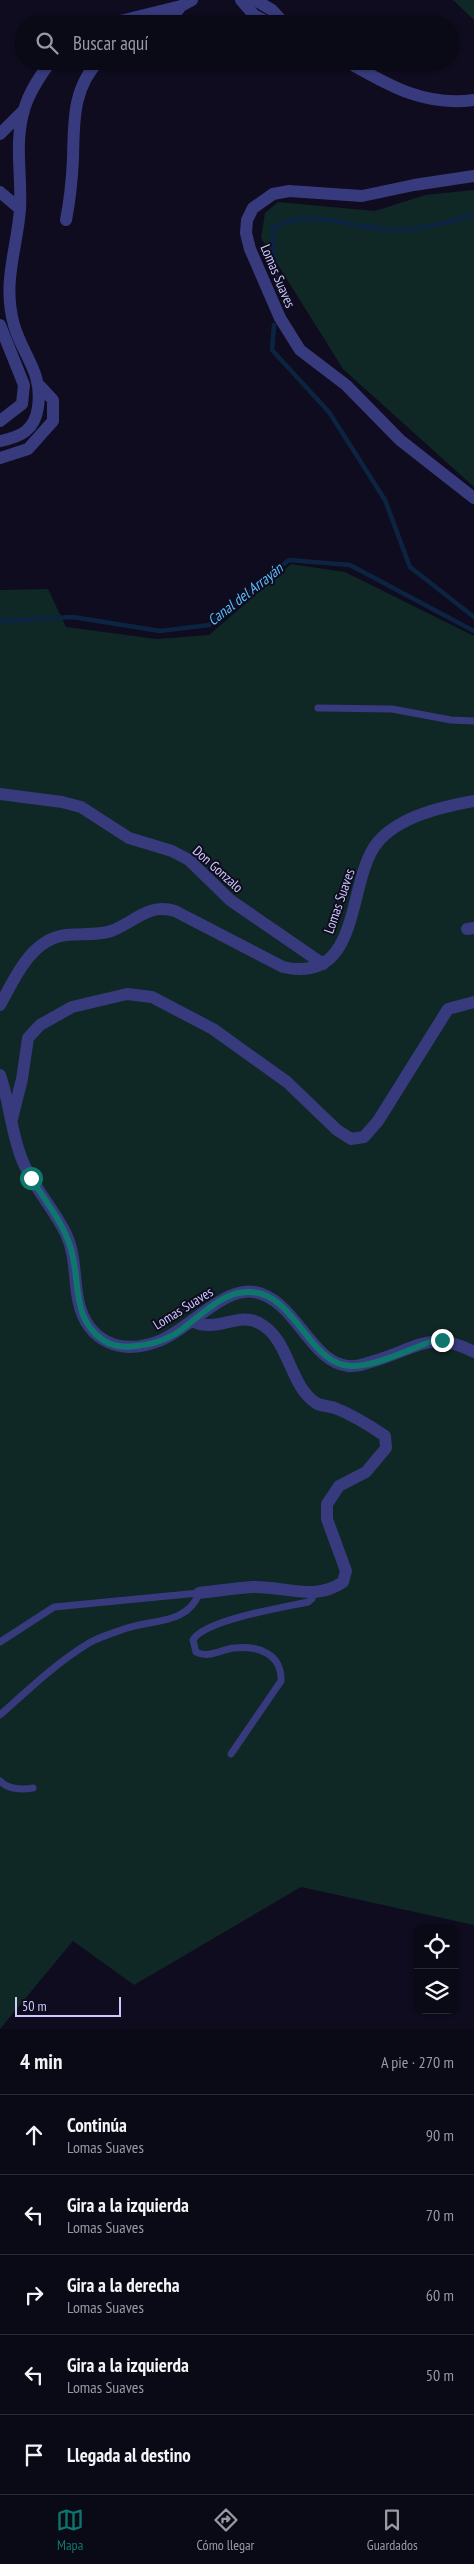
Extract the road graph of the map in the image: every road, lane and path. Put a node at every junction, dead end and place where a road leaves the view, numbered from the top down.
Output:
1 (240, 0) edge
2 (256, 0) edge
3 (187, 3) edge
4 (142, 15) edge
5 (176, 15) edge
6 (254, 15) edge
7 (277, 15) edge
8 (46, 70) edge
9 (93, 70) edge
10 (362, 70) edge
11 (474, 100) edge
12 (24, 110) junction
13 (0, 134) edge
14 (474, 176) edge
15 (0, 192) edge
16 (20, 209) junction
17 (66, 220) dead end
18 (6, 328) edge
19 (40, 386) junction
20 (0, 421) edge
21 (0, 441) edge
22 (0, 458) edge
23 (474, 498) edge
24 (318, 708) dead end
25 (474, 721) edge
26 (0, 794) edge
27 (474, 801) edge
28 (322, 964) junction
29 (474, 1002) edge
30 (0, 1005) edge
31 (0, 1075) edge
32 (11, 1121) junction
33 (192, 1321) junction
34 (474, 1352) edge
35 (199, 1593) junction
36 (314, 1593) junction
37 (0, 1642) edge
38 (0, 1715) edge
39 (231, 1754) dead end
40 (0, 1781) edge
41 (33, 1788) dead end

1 - 6 street
2 - 7 street
3 - 4 street
3 - 5 street
8 - 12 street
9 - 17 street
10 - 11 street
12 - 13 street
12 - 16 street
14 - 23 street, Lomas Suaves
15 - 16 street
16 - 18 street
18 - 19 street
18 - 20 street
19 - 21 street
19 - 22 street
24 - 25 lane
26 - 28 street, Don Gonzalo
27 - 28 street, Lomas Suaves
28 - 30 street
29 - 32 street
31 - 32 street, Lomas Suaves
32 - 33 street, Lomas Suaves
33 - 34 street, Lomas Suaves
33 - 36 street
35 - 36 street
35 - 37 lane
35 - 38 lane
36 - 39 lane
40 - 41 lane

